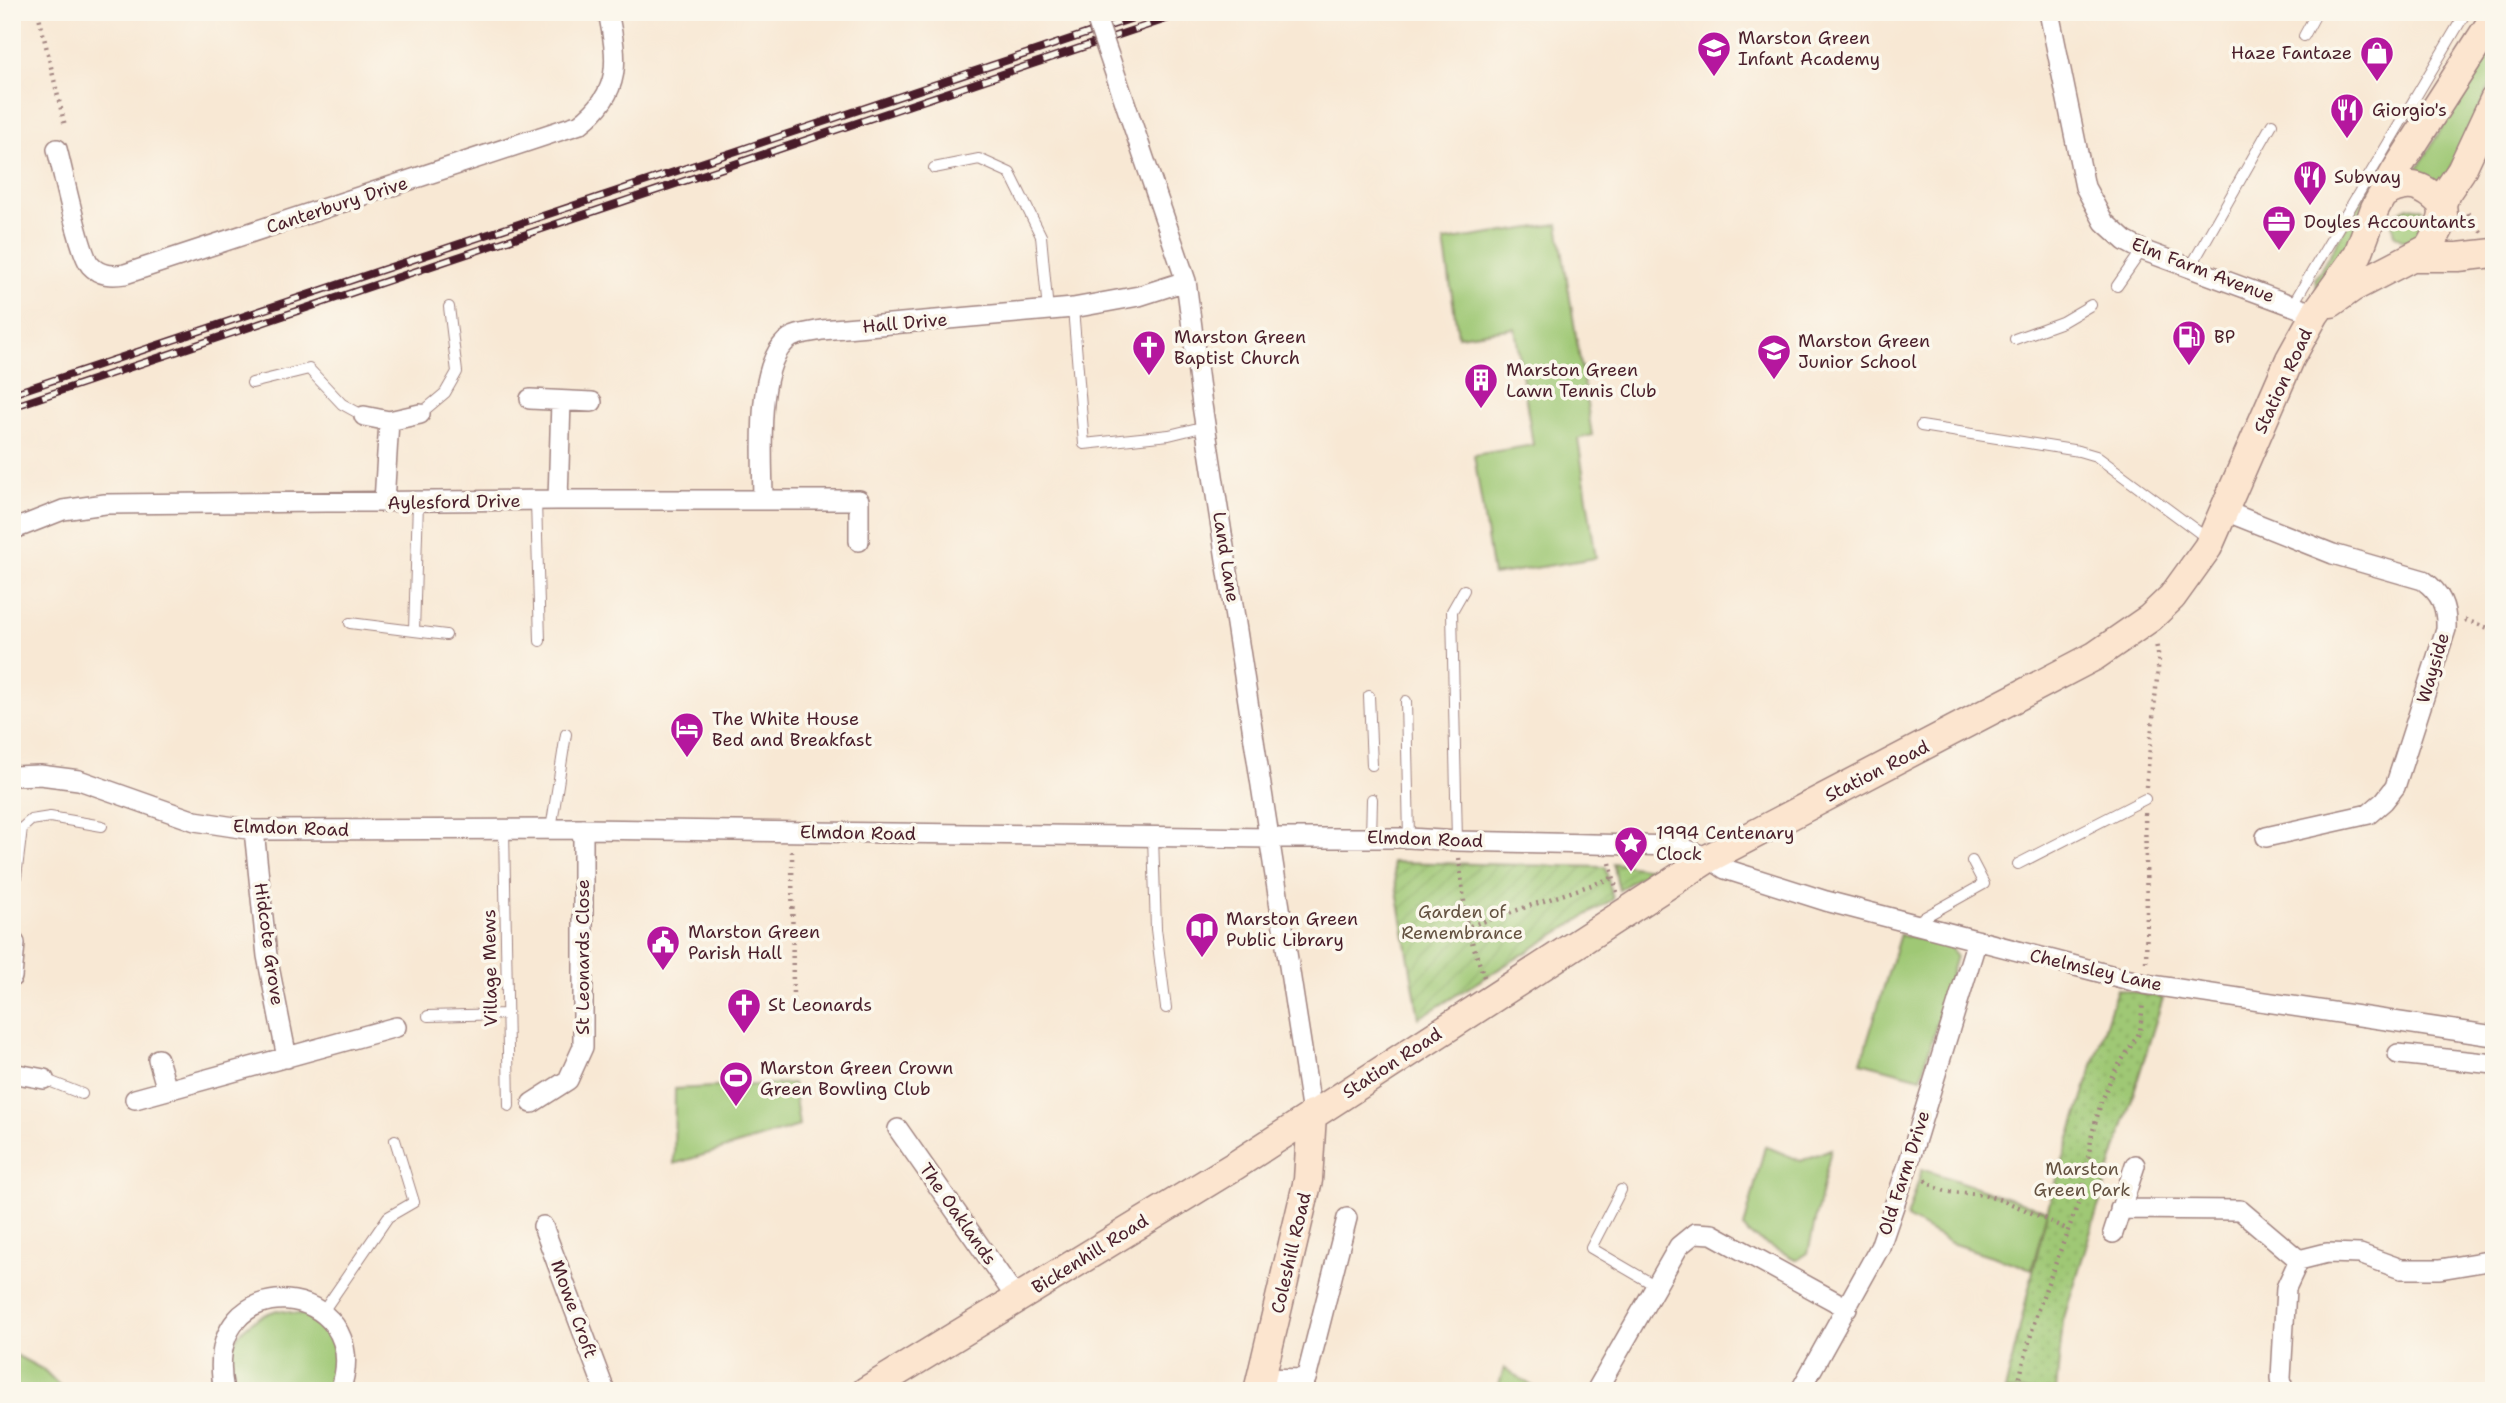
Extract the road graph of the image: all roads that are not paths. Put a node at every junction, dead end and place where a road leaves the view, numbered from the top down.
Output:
1 (608, 12) edge
2 (1094, 12) edge
3 (2049, 12) edge
4 (2318, 12) edge
5 (2466, 12) edge
6 (2494, 18) edge
7 (2304, 36) dead end
8 (2494, 100) edge
9 (2272, 124) dead end
10 (57, 149) dead end
11 (933, 168) dead end
12 (2383, 194) junction
13 (2442, 210) junction
14 (2371, 220) junction
15 (2494, 247) edge
16 (2142, 250) junction
17 (2494, 253) edge
18 (2410, 258) junction
19 (2190, 268) junction
20 (1186, 281) junction
21 (2117, 286) dead end
22 (2091, 305) dead end
23 (449, 307) dead end
24 (1073, 308) junction
25 (2304, 309) junction
26 (1048, 310) junction
27 (2015, 339) dead end
28 (252, 383) dead end
29 (530, 398) dead end
30 (561, 401) junction
31 (592, 402) dead end
32 (420, 414) joint
33 (364, 416) joint
34 (389, 421) junction
35 (1206, 426) junction
36 (1921, 426) dead end
37 (558, 500) junction
38 (763, 500) junction
39 (536, 501) junction
40 (384, 502) junction
41 (418, 502) junction
42 (2225, 511) junction
43 (12, 530) edge
44 (859, 541) dead end
45 (2211, 541) junction
46 (1464, 590) dead end
47 (350, 623) dead end
48 (414, 631) junction
49 (446, 635) dead end
50 (540, 641) dead end
51 (1369, 696) dead end
52 (1406, 701) dead end
53 (566, 734) dead end
54 (1372, 765) dead end
55 (12, 776) edge
56 (1372, 799) dead end
57 (2145, 799) road end
58 (102, 826) dead end
59 (504, 829) junction
60 (551, 829) junction
61 (583, 829) junction
62 (254, 830) junction
63 (1153, 836) junction
64 (1371, 837) junction
65 (2266, 837) dead end
66 (1270, 838) junction
67 (1409, 838) junction
68 (1457, 847) junction
69 (1709, 858) junction
70 (1972, 861) dead end
71 (2018, 864) dead end
72 (1913, 924) junction
73 (1977, 940) junction
74 (15, 943) joint
75 (12, 977) edge
76 (1166, 1008) dead end
77 (506, 1014) junction
78 (428, 1016) dead end
79 (396, 1027) dead end
80 (2494, 1036) edge
81 (2398, 1054) dead end
82 (287, 1058) junction
83 (158, 1059) dead end
84 (2494, 1064) edge
85 (12, 1073) edge
86 (44, 1079) joint
87 (167, 1090) junction
88 (82, 1094) dead end
89 (135, 1099) dead end
90 (531, 1103) dead end
91 (509, 1106) dead end
92 (1312, 1114) junction
93 (898, 1129) dead end
94 (395, 1139) dead end
95 (2135, 1165) dead end
96 (1621, 1190) dead end
97 (2120, 1209) junction
98 (1347, 1218) dead end
99 (543, 1226) dead end
100 (2113, 1233) dead end
101 (2299, 1260) junction
102 (2494, 1260) edge
103 (1656, 1286) junction
104 (1017, 1299) junction
105 (1847, 1308) junction
106 (322, 1313) junction
107 (1260, 1384) edge
108 (224, 1391) edge
109 (341, 1391) edge
110 (605, 1391) edge
111 (866, 1391) edge
112 (1596, 1391) edge
113 (1800, 1391) edge
114 (2283, 1391) edge

1 - 10 street, Canterbury Drive
2 - 20 street, Land Lane, bridge
3 - 16 street, Elm Farm Avenue
4 - 7 lane
5 - 25 lane
6 - 12 street, Station Road
8 - 13 street, Station Road
9 - 19 lane
11 - 26 lane
12 - 13 street
12 - 14 street, Station Road
13 - 15 street
13 - 18 street, Station Road
14 - 18 street
14 - 25 street, Station Road
16 - 19 street, Elm Farm Avenue
16 - 21 lane
17 - 18 street
18 - 25 street, Station Road
19 - 25 street, Elm Farm Avenue
20 - 24 street, Hall Drive
20 - 35 street, Land Lane
22 - 27 lane
23 - 32 lane
24 - 26 street, Hall Drive
24 - 35 lane
25 - 42 street, Station Road
26 - 38 street, Hall Drive
28 - 33 lane
29 - 30 street
30 - 31 street
30 - 37 street
32 - 34 street
33 - 34 street
34 - 40 street
35 - 66 street, Land Lane
36 - 45 lane
37 - 38 street, Aylesford Drive
37 - 39 street, Aylesford Drive
38 - 44 street, Aylesford Drive
39 - 41 street, Aylesford Drive
39 - 50 lane
40 - 41 street, Aylesford Drive
40 - 43 street, Aylesford Drive
41 - 48 lane
42 - 45 street, Station Road
42 - 65 street, Wayside
45 - 69 street, Station Road
46 - 68 lane
47 - 48 lane
48 - 49 lane
51 - 54 lane
52 - 67 lane
53 - 60 lane
55 - 62 street, Elmdon Road
56 - 64 lane
57 - 71 lane
58 - 74 lane
59 - 60 street, Elmdon Road
59 - 62 street, Elmdon Road
59 - 77 lane, Village Mews
60 - 61 street, Elmdon Road
61 - 63 street, Elmdon Road
61 - 90 street, St Leonards Close
62 - 82 street, Hidcote Grove
63 - 66 street, Elmdon Road
63 - 76 lane
64 - 66 street, Elmdon Road
64 - 67 street, Elmdon Road
66 - 92 street, Land Lane
67 - 68 street, Elmdon Road
68 - 69 street, Elmdon Road
69 - 72 street, Chelmsley Lane
69 - 92 street, Station Road
70 - 72 lane
72 - 73 street, Chelmsley Lane
73 - 80 street, Chelmsley Lane
73 - 105 street, Old Farm Drive
74 - 75 street
77 - 78 lane
77 - 91 lane, Village Mews
79 - 82 street
81 - 84 street
82 - 87 street
83 - 87 street
85 - 86 street
86 - 88 lane
87 - 89 street
92 - 104 street, Bickenhill Road
92 - 107 street, Coleshill Road
93 - 104 street, The Oaklands
94 - 106 lane
95 - 97 street
96 - 103 lane
97 - 100 street
97 - 101 street
98 - 107 street
99 - 110 street, Mowe Croft
101 - 102 street
101 - 114 street
103 - 105 street
103 - 112 street
104 - 111 street, Bickenhill Road
105 - 113 street, Old Farm Drive
106 - 108 street
106 - 109 street

